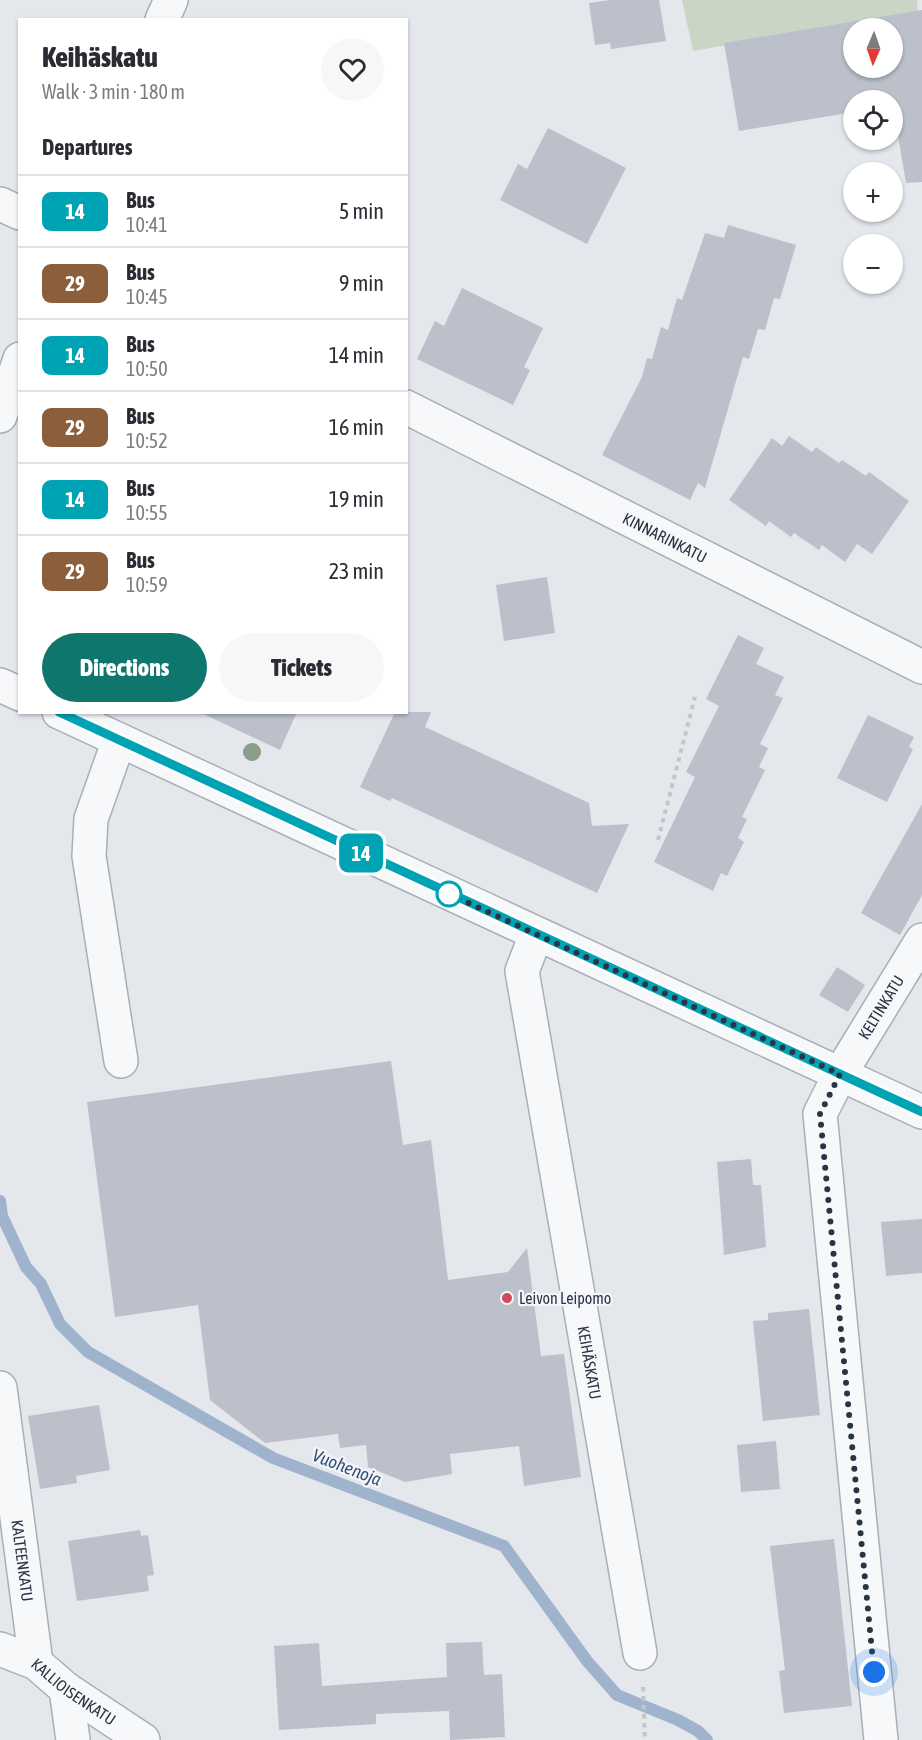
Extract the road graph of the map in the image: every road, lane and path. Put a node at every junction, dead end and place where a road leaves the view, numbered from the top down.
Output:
1 (171, 0) edge
2 (163, 18) edge
3 (0, 204) edge
4 (18, 212) edge
5 (18, 365) edge
6 (408, 408) edge
7 (0, 416) edge
8 (922, 667) edge
9 (0, 685) edge
10 (18, 693) edge
11 (695, 697) dead end
12 (63, 714) edge
13 (119, 740) junction
14 (658, 840) dead end
15 (536, 935) junction
16 (922, 940) edge
17 (121, 1060) dead end
18 (840, 1074) junction
19 (922, 1112) edge
20 (0, 1388) edge
21 (0, 1649) edge
22 (36, 1663) junction
23 (642, 1666) joint
24 (66, 1689) junction
25 (73, 1740) edge
26 (143, 1740) edge
27 (645, 1740) edge
28 (881, 1740) edge

1 - 2 street
3 - 4 street
5 - 7 street
6 - 8 street, KINNARINKATU
9 - 10 street
11 - 14 path
12 - 13 street
13 - 15 street
13 - 17 street
15 - 18 street
15 - 23 street, KEIHÄSKATU
16 - 18 street, KELTINKATU
18 - 19 street
18 - 28 street, KELTINKATU
20 - 22 street, KALTEENKATU
21 - 22 street, KALLIOISENKATU
22 - 24 street, KALLIOISENKATU
23 - 27 path
24 - 25 street
24 - 26 street, KALLIOISENKATU

